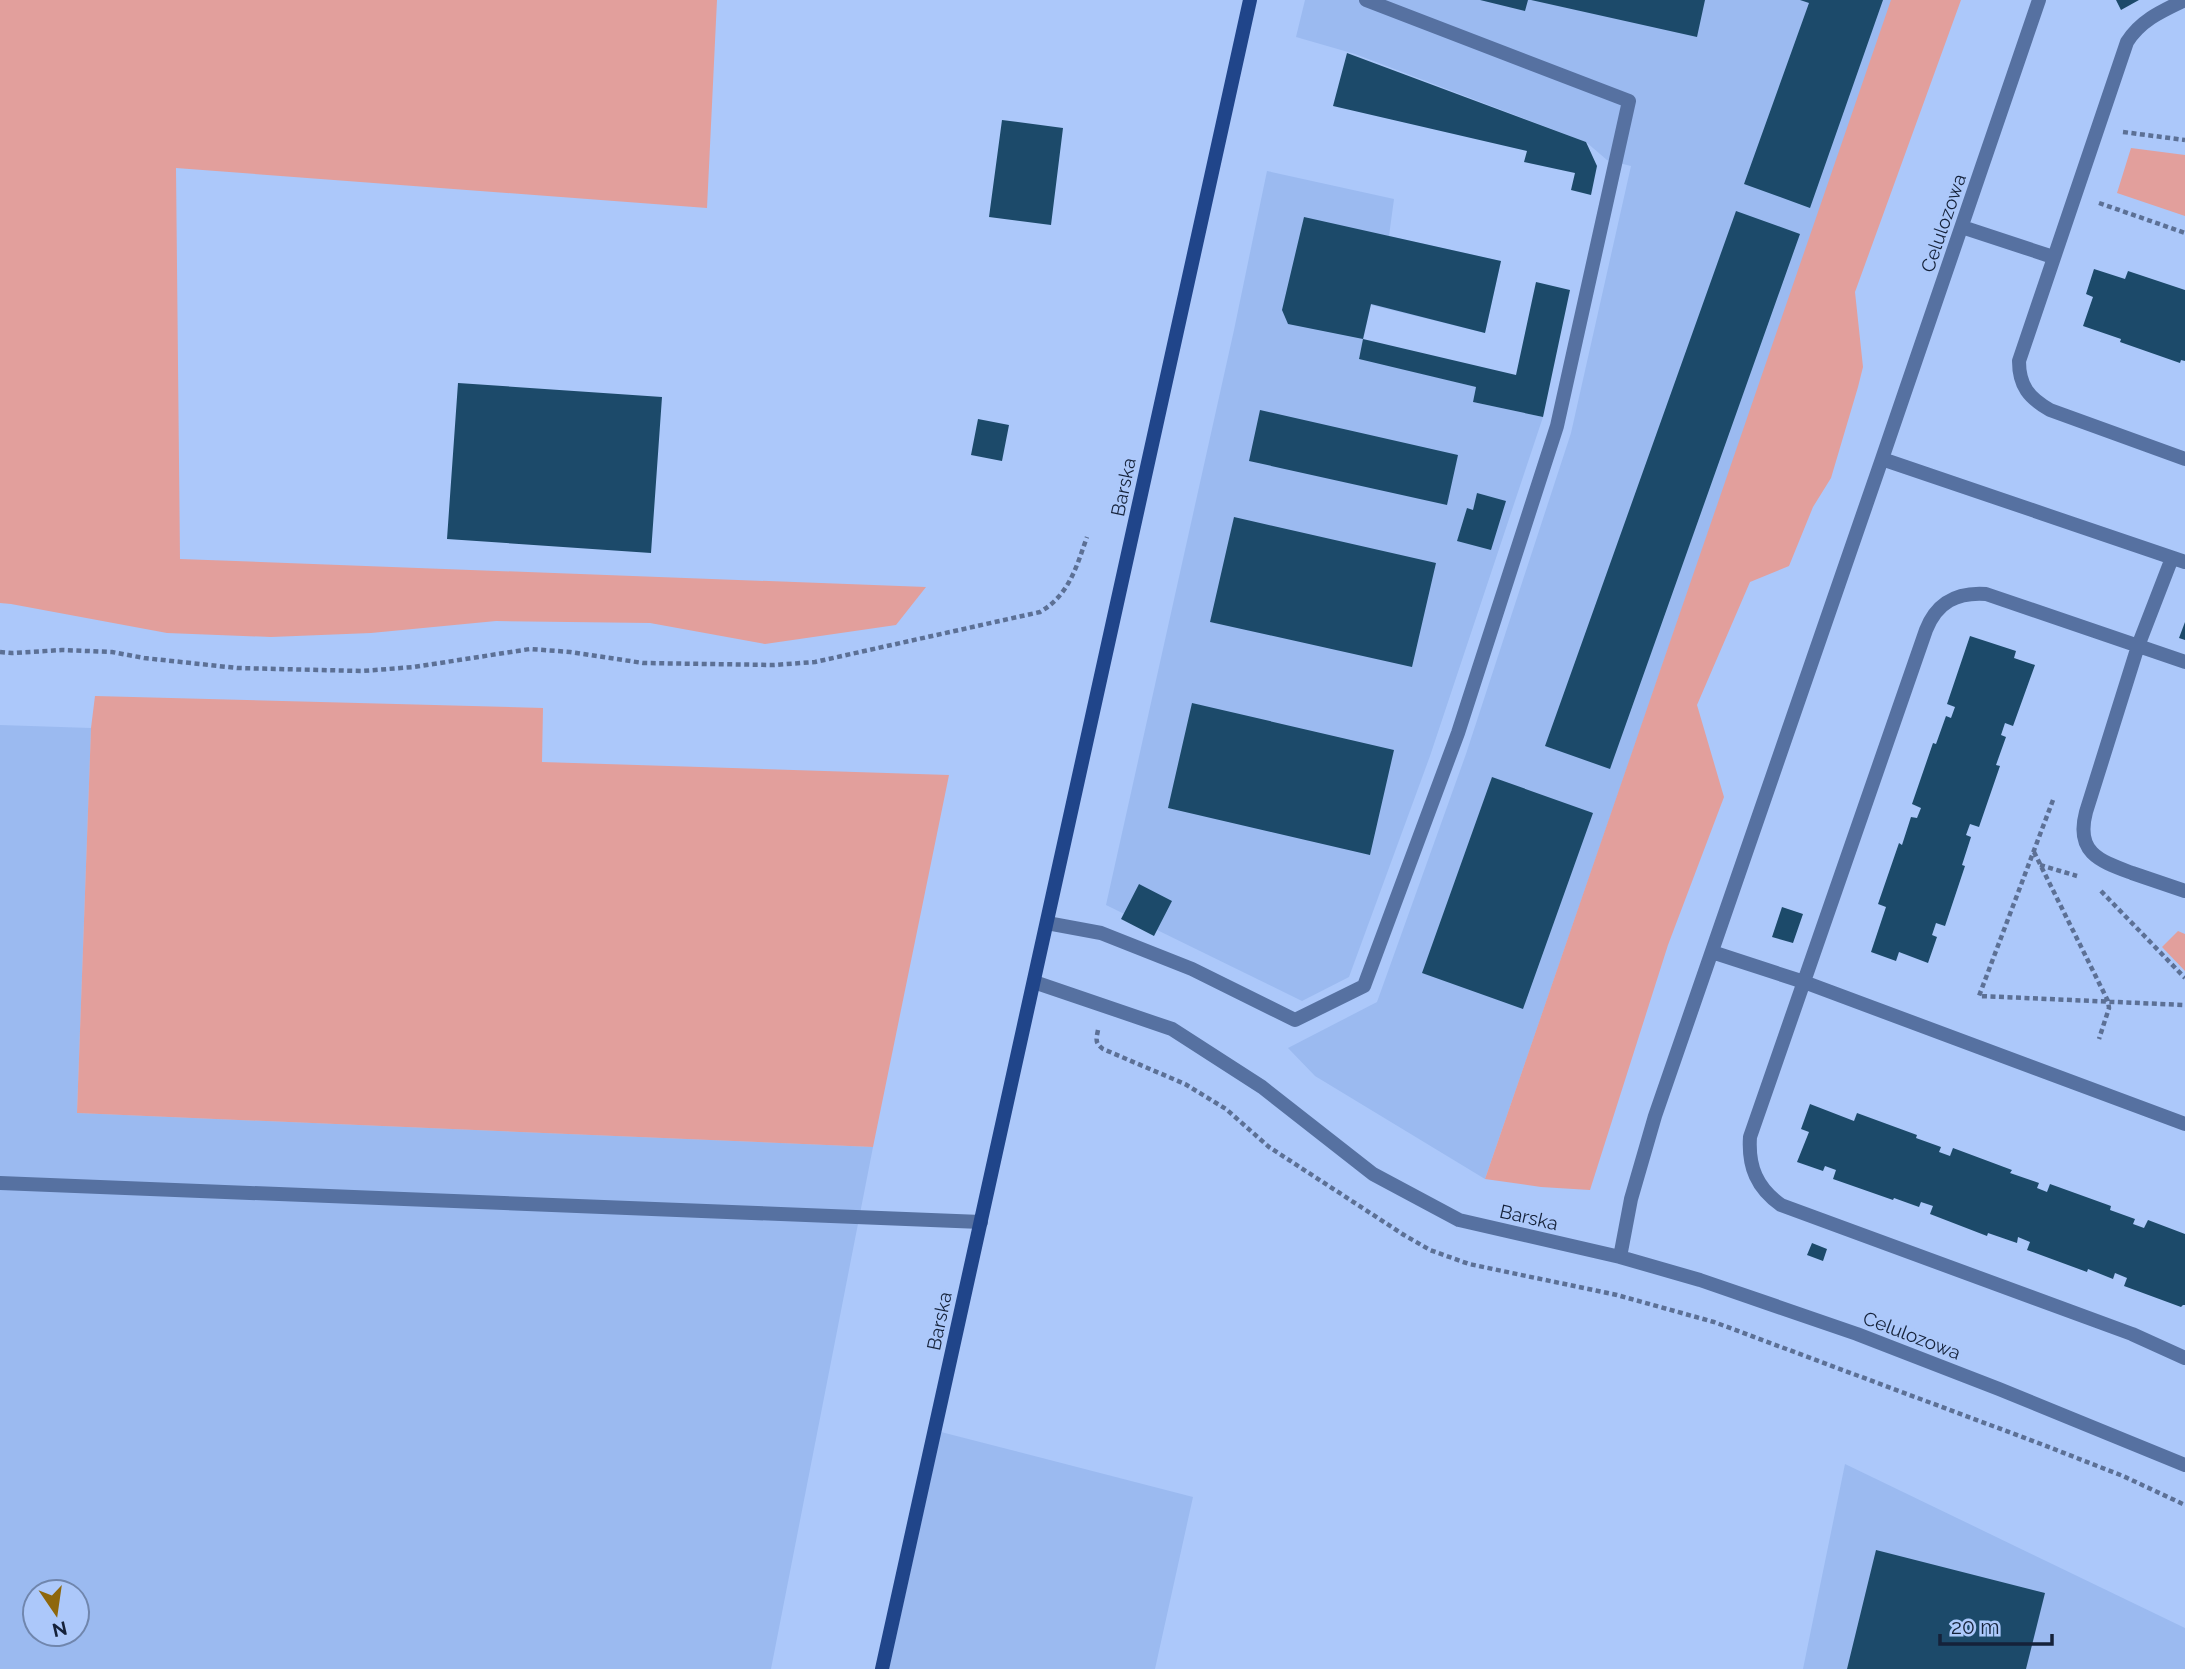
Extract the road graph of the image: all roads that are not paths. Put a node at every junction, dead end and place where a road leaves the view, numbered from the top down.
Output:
1 (1250, 0) edge
2 (1366, 0) edge
3 (2039, 0) edge
4 (2185, 0) edge
5 (1962, 227) junction
6 (2053, 257) junction
7 (1881, 459) junction
8 (2185, 459) edge
9 (2179, 560) edge
10 (2138, 646) junction
11 (2185, 662) edge
12 (2185, 891) edge
13 (1047, 923) junction
14 (1712, 952) junction
15 (1034, 982) junction
16 (1804, 982) junction
17 (2185, 1124) edge
18 (0, 1183) edge
19 (981, 1223) junction
20 (1620, 1257) junction
21 (2185, 1358) edge
22 (2185, 1465) edge
23 (882, 1669) edge

1 - 13 street, Barska
2 - 13 street
3 - 5 street, Celulozowa
4 - 6 street
5 - 6 street
5 - 7 street, Celulozowa
6 - 8 street
7 - 9 street
7 - 14 street, Celulozowa
9 - 10 street
10 - 11 street
10 - 12 street
10 - 16 street
13 - 15 street, Barska
14 - 16 street
14 - 20 street, Celulozowa
15 - 19 street, Barska
15 - 20 street, Barska
16 - 17 street
16 - 21 street
18 - 19 street
19 - 23 street, Barska
20 - 22 street, Celulozowa

